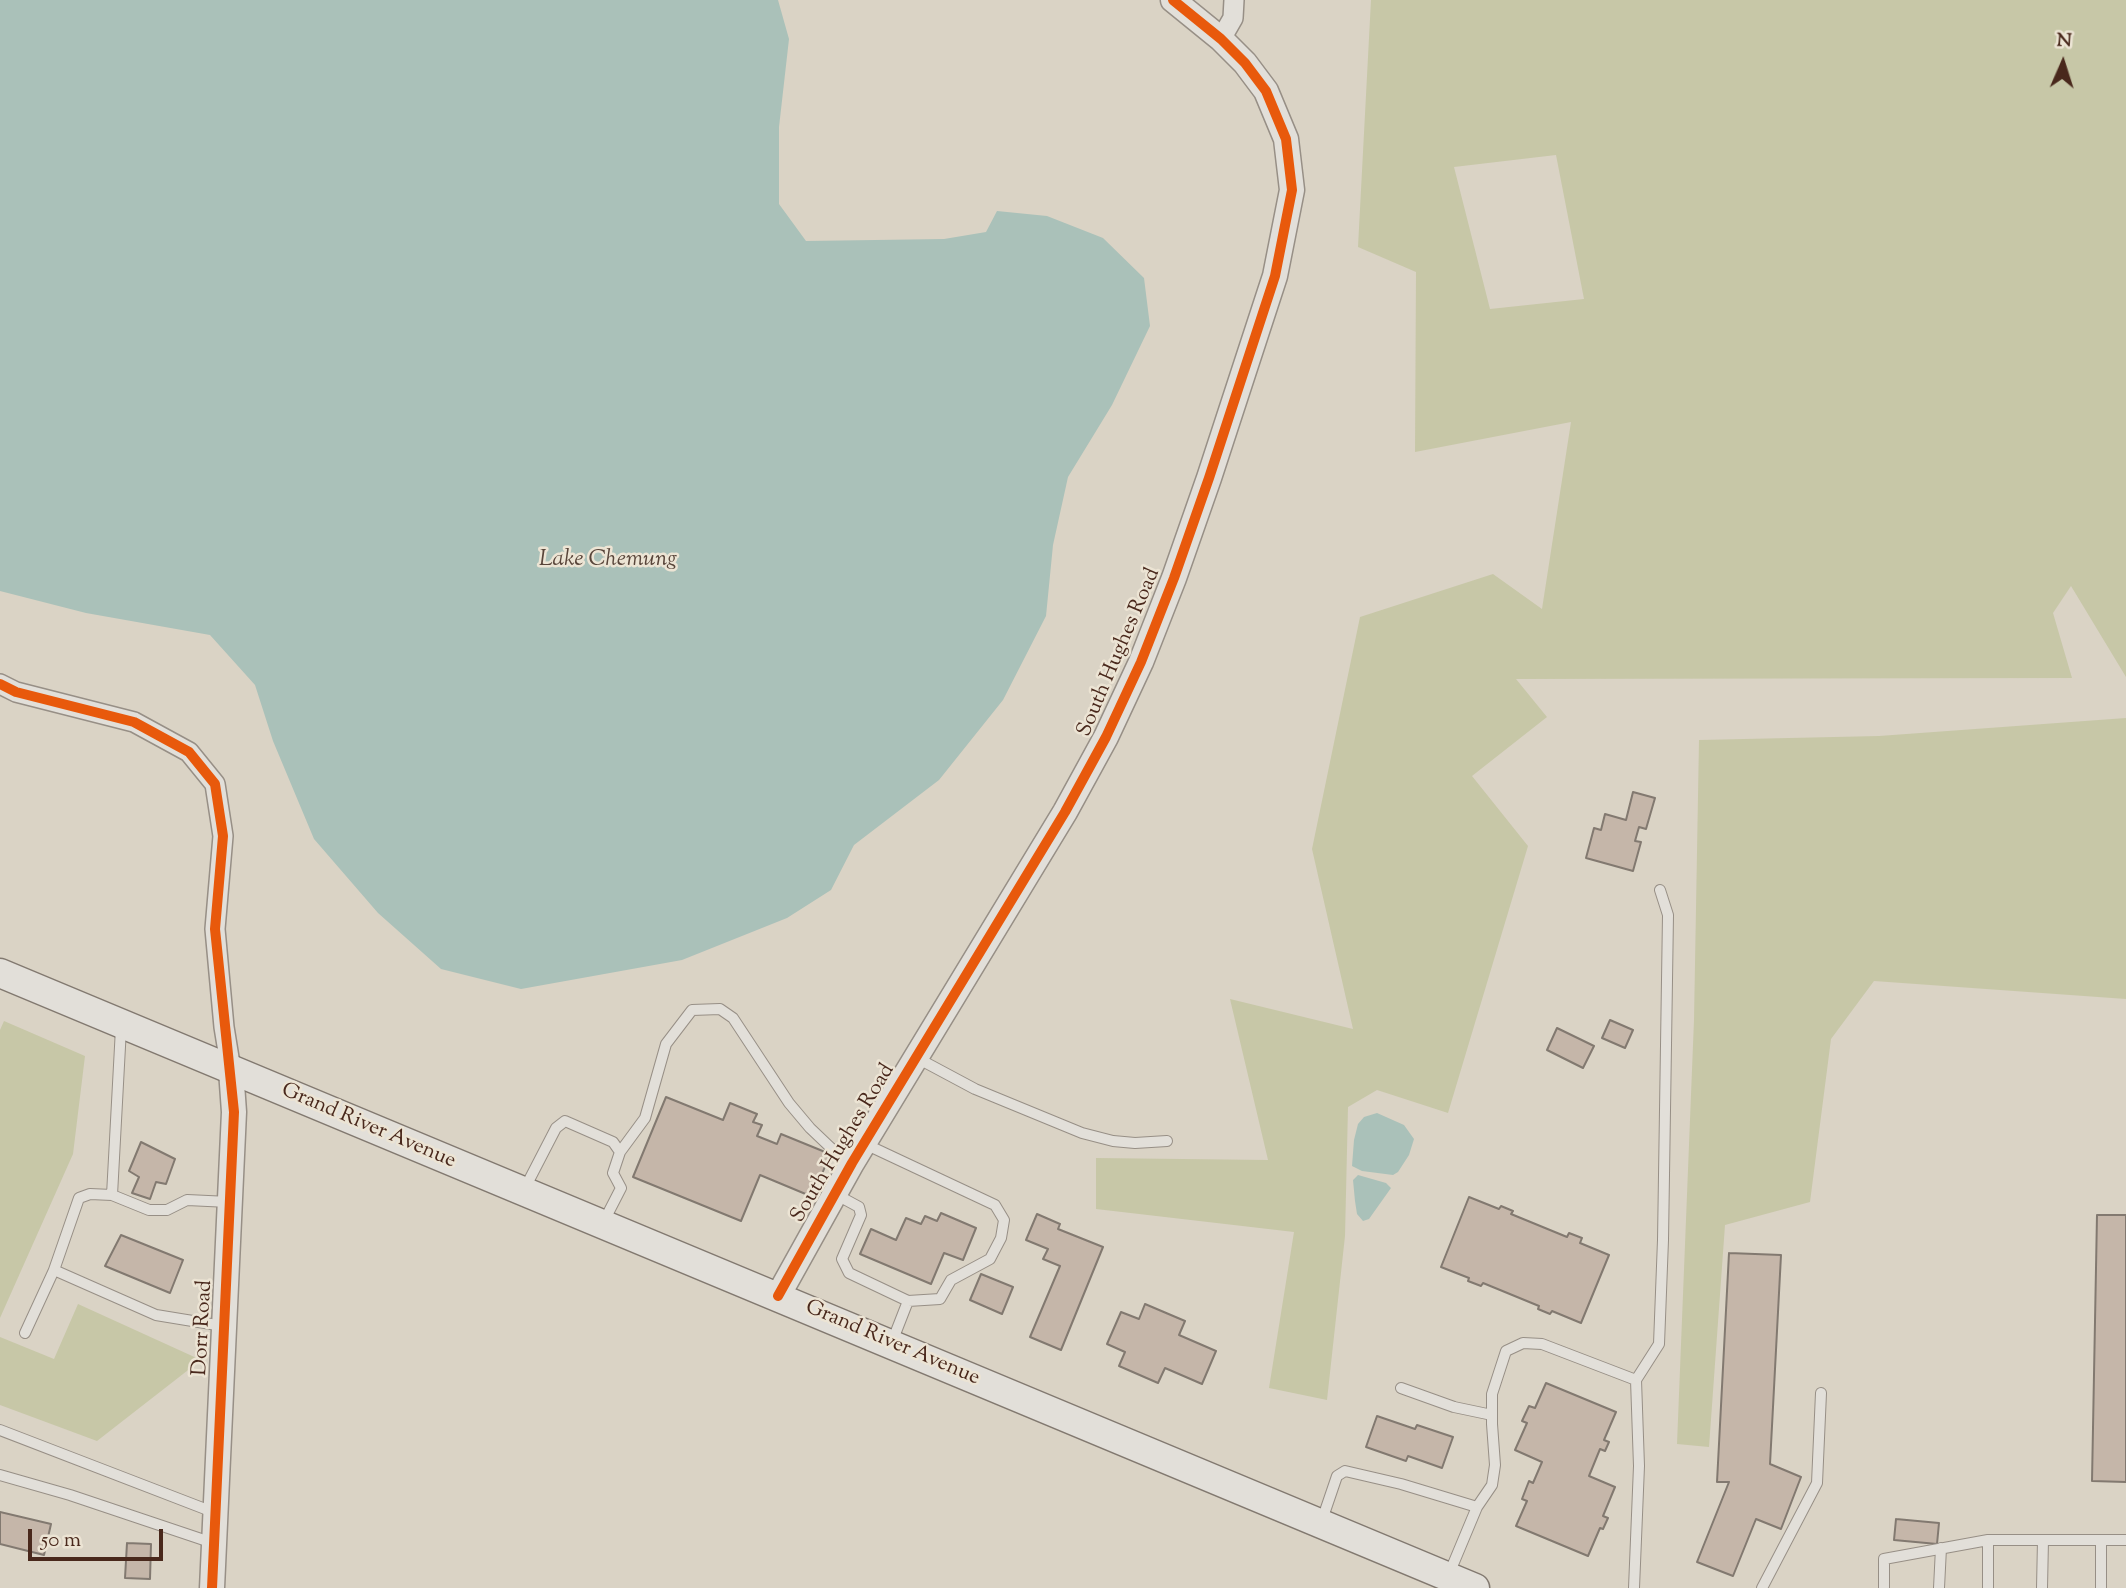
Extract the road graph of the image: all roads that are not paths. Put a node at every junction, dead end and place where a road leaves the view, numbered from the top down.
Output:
1 (1173, 0) edge
2 (1234, 0) edge
3 (1221, 39) junction
4 (0, 684) edge
5 (1660, 890) dead end
6 (1, 977) edge
7 (121, 1024) junction
8 (917, 1058) junction
9 (230, 1070) junction
10 (1167, 1141) dead end
11 (620, 1152) junction
12 (858, 1154) junction
13 (523, 1192) junction
14 (835, 1194) junction
15 (112, 1195) junction
16 (229, 1202) junction
17 (603, 1224) junction
18 (54, 1270) junction
19 (778, 1296) junction
20 (908, 1301) junction
21 (223, 1326) junction
22 (25, 1333) dead end
23 (891, 1343) junction
24 (1636, 1380) junction
25 (1401, 1388) dead end
26 (1821, 1393) dead end
27 (1492, 1415) junction
28 (0, 1430) edge
29 (0, 1475) edge
30 (1476, 1507) junction
31 (214, 1513) junction
32 (1321, 1524) junction
33 (1988, 1539) junction
34 (2043, 1540) junction
35 (2101, 1540) junction
36 (2126, 1541) edge
37 (213, 1544) junction
38 (1941, 1548) junction
39 (1448, 1577) junction
40 (212, 1588) edge
41 (1475, 1588) edge
42 (1634, 1588) edge
43 (1762, 1588) edge
44 (1884, 1588) edge
45 (1939, 1588) edge
46 (1987, 1588) edge
47 (2042, 1588) edge
48 (2101, 1588) edge

1 - 3 street, South Hughes Road
2 - 3 street
3 - 8 street, South Hughes Road
4 - 9 street
5 - 24 lane
6 - 7 main road, Grand River Avenue
7 - 9 main road, Grand River Avenue
7 - 15 lane
8 - 10 lane
8 - 12 street, South Hughes Road
9 - 13 main road, Grand River Avenue
9 - 16 street, Dorr Road
11 - 12 lane
11 - 13 lane
11 - 17 lane
12 - 14 street, South Hughes Road
12 - 20 lane
13 - 17 main road, Grand River Avenue
14 - 19 street, South Hughes Road
14 - 20 lane
15 - 16 lane
15 - 18 lane
16 - 21 street, Dorr Road
17 - 19 main road, Grand River Avenue
18 - 21 lane
18 - 22 lane
19 - 23 main road, Grand River Avenue
20 - 23 lane
21 - 31 street, Dorr Road
23 - 32 main road, Grand River Avenue
24 - 27 lane
24 - 42 lane
25 - 27 lane
26 - 43 lane
27 - 30 lane
28 - 31 lane
29 - 37 lane
30 - 32 lane
30 - 39 lane
31 - 37 street, Dorr Road
32 - 39 main road, Grand River Avenue
33 - 34 lane
33 - 38 lane
33 - 46 lane
34 - 35 lane
34 - 47 lane
35 - 36 lane
35 - 48 lane
37 - 40 street, Dorr Road
38 - 44 lane
38 - 45 lane
39 - 41 main road, Grand River Avenue

